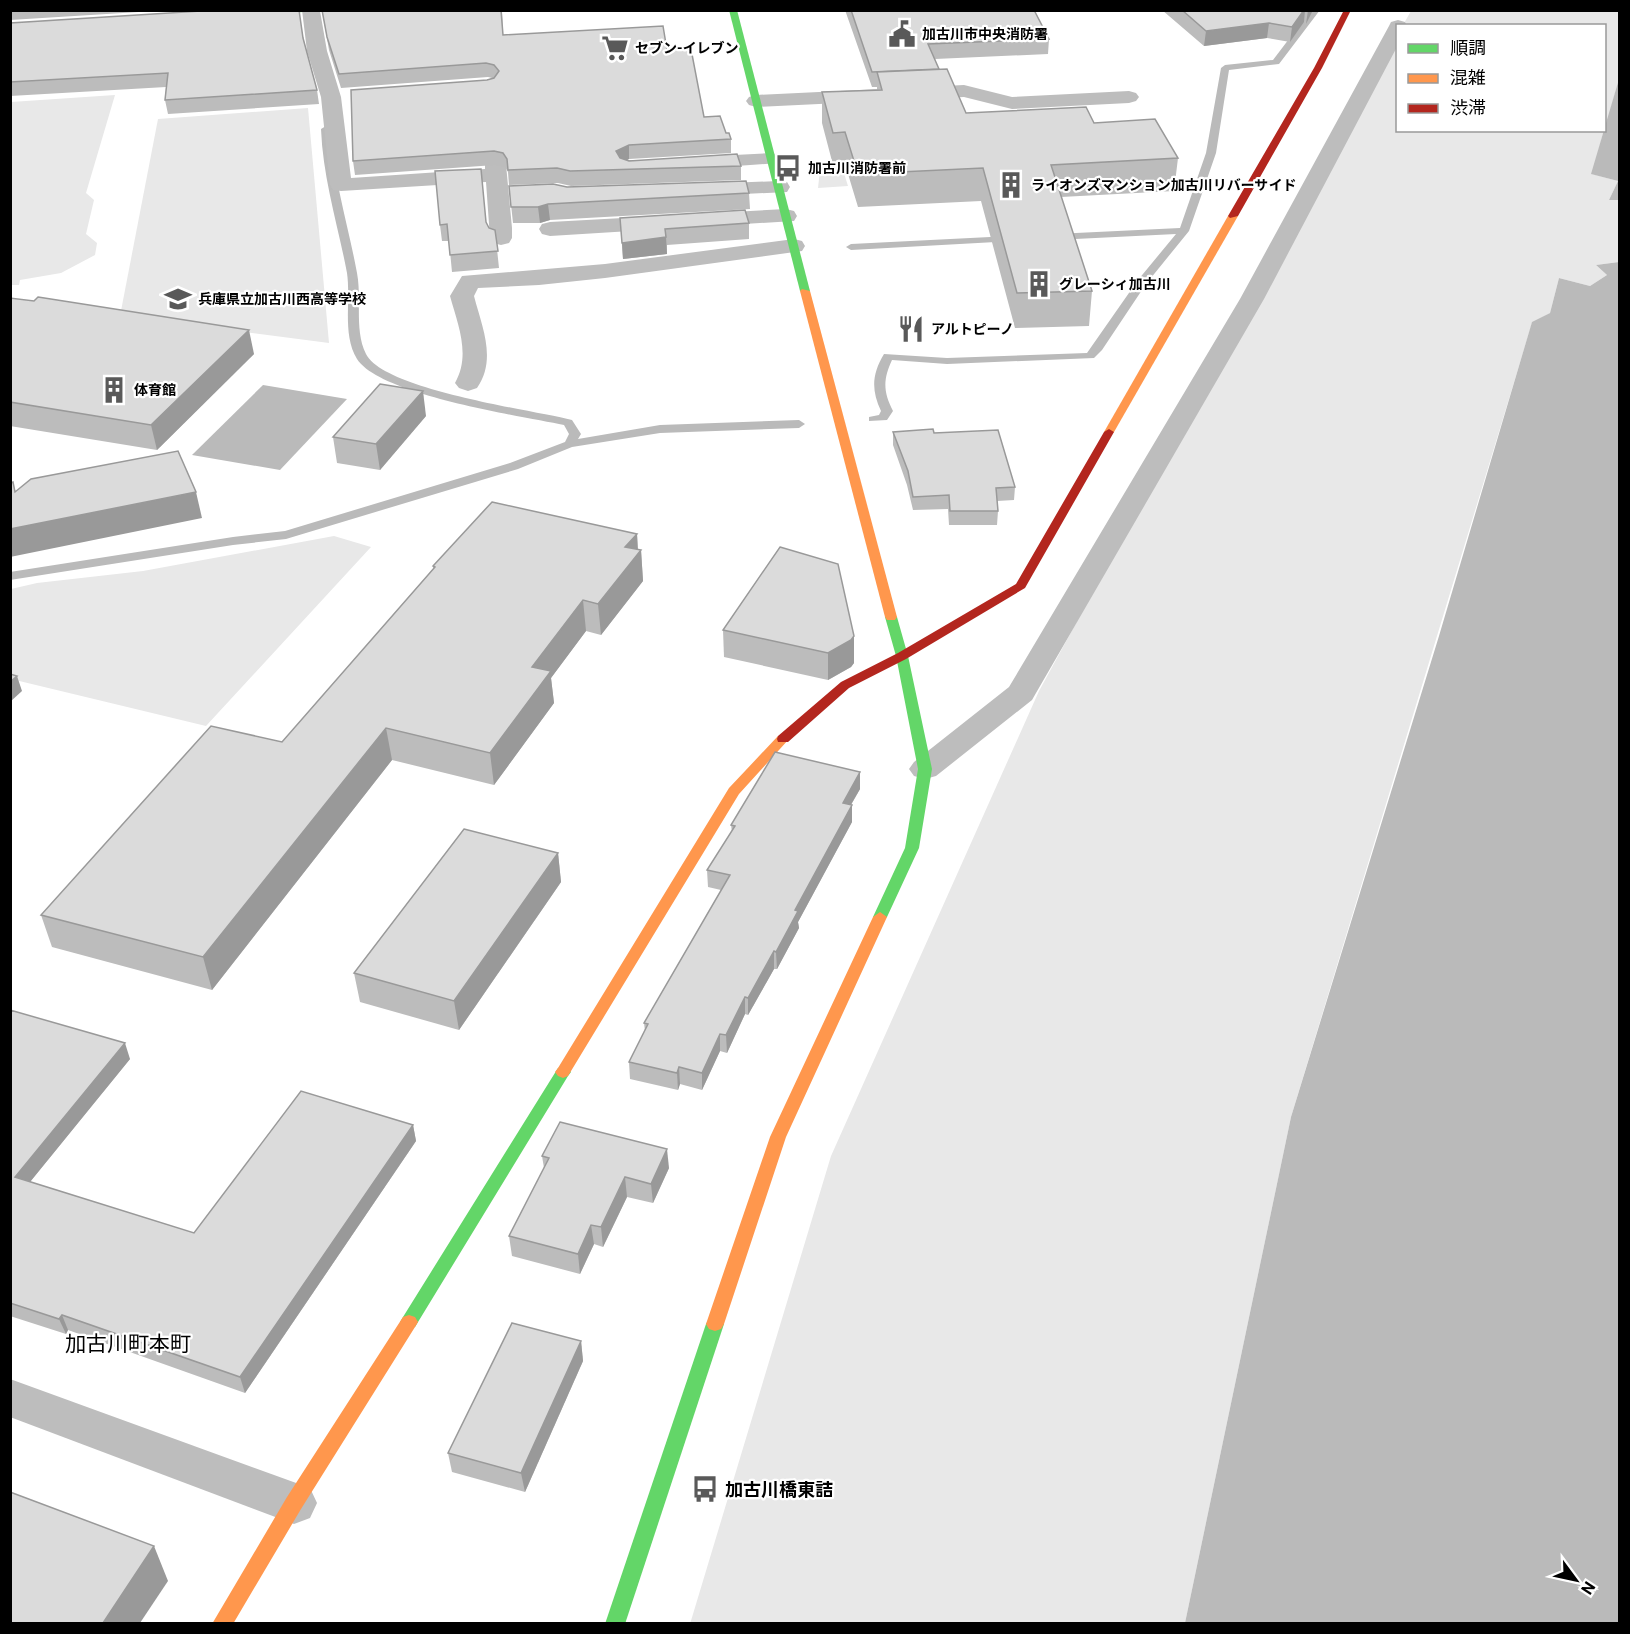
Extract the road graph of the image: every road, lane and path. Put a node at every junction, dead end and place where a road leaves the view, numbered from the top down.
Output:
1 (324, 10) edge
2 (733, 10) edge
3 (1348, 10) edge
4 (1406, 10) edge
5 (311, 11) edge
6 (242, 15) edge
7 (1399, 24) edge
8 (1396, 30) edge
9 (354, 95) edge
10 (331, 97) junction
11 (1129, 97) dead end
12 (756, 101) junction
13 (772, 159) junction
14 (678, 164) edge
15 (496, 174) junction
16 (778, 187) junction
17 (686, 190) edge
18 (523, 193) edge
19 (786, 216) junction
20 (550, 229) edge
21 (501, 238) dead end
22 (794, 246) junction
23 (502, 358) dead end
24 (477, 360) junction
25 (468, 383) dead end
26 (902, 656) junction
27 (925, 769) junction
28 (10, 1398) edge
29 (294, 1503) junction
30 (222, 1623) edge
31 (615, 1623) edge

1 - 5 street
2 - 12 street
3 - 26 street
4 - 7 street
5 - 6 street
5 - 10 street
8 - 27 street
9 - 10 street
10 - 15 street
11 - 12 street
12 - 13 street
13 - 14 street
13 - 16 street
15 - 18 street
15 - 21 street
16 - 17 street
16 - 19 street
19 - 20 street
19 - 22 street
22 - 24 street
22 - 26 street
23 - 24 street
24 - 25 street
26 - 27 street
26 - 29 street
27 - 31 street
28 - 29 street
29 - 30 street

